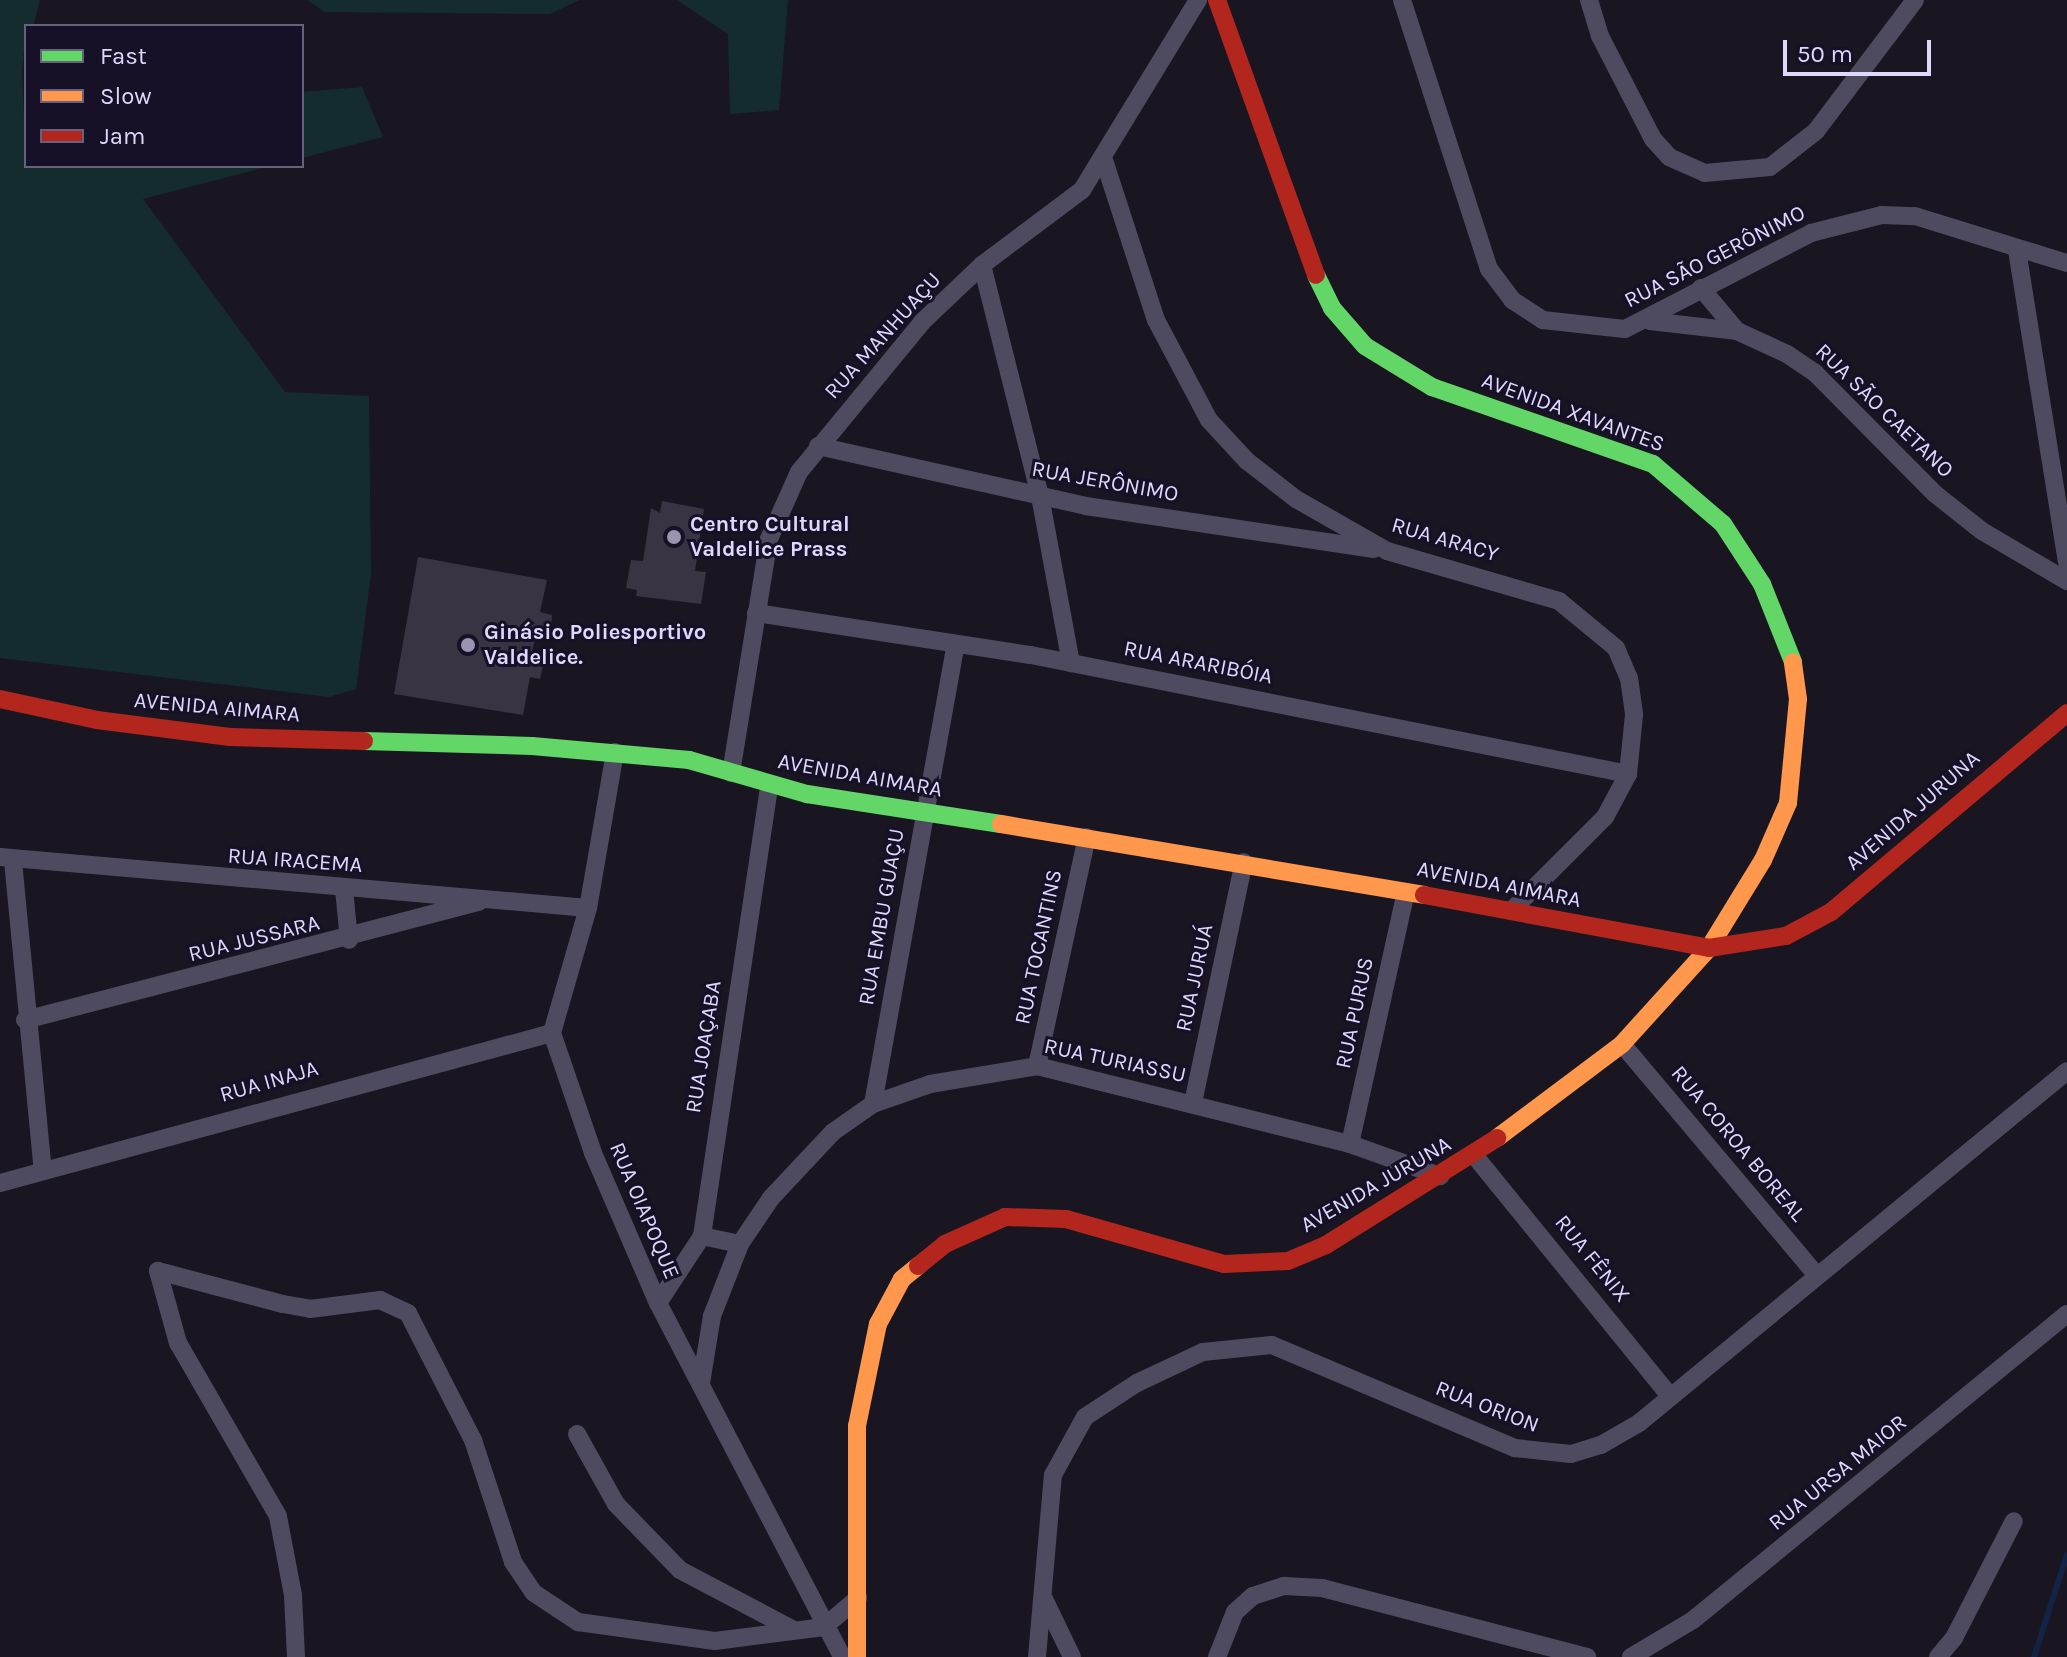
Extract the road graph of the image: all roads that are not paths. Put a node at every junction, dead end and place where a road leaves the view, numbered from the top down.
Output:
1 (1198, 0) edge
2 (1217, 0) edge
3 (1402, 0) edge
4 (1589, 0) edge
5 (1915, 0) edge
6 (1103, 157) junction
7 (2017, 250) junction
8 (2067, 263) edge
9 (982, 265) junction
10 (1701, 288) junction
11 (1650, 321) junction
12 (1737, 331) junction
13 (818, 446) junction
14 (1040, 496) junction
15 (1387, 551) junction
16 (2067, 562) edge
17 (2067, 581) edge
18 (756, 613) junction
19 (956, 644) junction
20 (1071, 663) junction
21 (0, 699) edge
22 (2067, 713) edge
23 (615, 752) junction
24 (731, 773) junction
25 (1628, 774) junction
26 (769, 786) junction
27 (926, 813) junction
28 (1087, 837) junction
29 (6, 859) edge
30 (1244, 862) junction
31 (344, 889) junction
32 (1406, 892) junction
33 (493, 898) junction
34 (588, 908) junction
35 (1511, 911) junction
36 (349, 940) junction
37 (1709, 948) junction
38 (25, 1020) junction
39 (552, 1033) junction
40 (1622, 1044) junction
41 (1037, 1066) junction
42 (2067, 1071) edge
43 (1193, 1103) junction
44 (873, 1104) junction
45 (1350, 1144) junction
46 (1474, 1155) junction
47 (43, 1171) junction
48 (1440, 1176) junction
49 (0, 1183) edge
50 (702, 1236) junction
51 (740, 1244) junction
52 (1816, 1274) junction
53 (658, 1303) junction
54 (2067, 1314) edge
55 (701, 1383) junction
56 (1669, 1395) junction
57 (577, 1434) dead end
58 (2014, 1521) dead end
59 (858, 1598) junction
60 (1044, 1599) junction
61 (824, 1627) junction
62 (792, 1629) junction
63 (296, 1657) edge
64 (842, 1657) edge
65 (857, 1657) edge
66 (1037, 1657) edge
67 (1072, 1657) edge
68 (1217, 1657) edge
69 (1587, 1657) edge
70 (1631, 1657) edge
71 (1938, 1657) edge

1 - 6 street, RUA MANHUAÇU
2 - 37 street, AVENIDA XAVANTES
3 - 11 street, RUA SÃO GERÔNIMO
4 - 5 street
6 - 9 street, RUA MANHUAÇU
6 - 15 street, RUA ARACY
7 - 8 street, RUA SÃO GERÔNIMO
7 - 10 street, RUA SÃO GERÔNIMO
7 - 16 street
9 - 13 street, RUA MANHUAÇU
9 - 14 street
10 - 11 street, RUA SÃO GERÔNIMO
10 - 12 street
11 - 12 street, RUA SÃO CAETANO
12 - 17 street, RUA SÃO CAETANO
13 - 14 street, RUA JERÔNIMO
13 - 18 street, RUA MANHUAÇU
14 - 15 street, RUA JERÔNIMO
14 - 20 street
15 - 25 street, RUA ARACY
18 - 19 street, RUA ARARIBÓIA
18 - 24 street, RUA MANHUAÇU
19 - 20 street, RUA ARARIBÓIA
19 - 27 street, RUA EMBU GUAÇU
20 - 25 street, RUA ARARIBÓIA
21 - 23 street, AVENIDA AIMARA
22 - 37 street, AVENIDA JURUNA
23 - 24 street, AVENIDA AIMARA
23 - 34 street
24 - 26 street, AVENIDA AIMARA
25 - 35 street, RUA ARACY
26 - 27 street, AVENIDA AIMARA
26 - 50 street, RUA JOAÇABA
27 - 28 street, AVENIDA AIMARA
27 - 44 street, RUA EMBU GUAÇU
28 - 30 street, AVENIDA AIMARA
28 - 41 street, RUA TOCANTINS
29 - 31 street, RUA IRACEMA
29 - 38 street
30 - 32 street, AVENIDA AIMARA
30 - 43 street, RUA JURUÁ
31 - 33 street, RUA IRACEMA
31 - 36 street
32 - 35 street, AVENIDA AIMARA
32 - 45 street, RUA PURUS
33 - 34 street, RUA IRACEMA
33 - 36 street, RUA JUSSARA
34 - 39 street
35 - 37 street, AVENIDA AIMARA
36 - 38 street, RUA JUSSARA
37 - 40 street, AVENIDA JURUNA
38 - 47 street
39 - 47 street, RUA INAJA
39 - 53 street, RUA OIAPOQUE
40 - 46 street, AVENIDA JURUNA
40 - 52 street, RUA COROA BOREAL
41 - 43 street, RUA TURIASSU
41 - 44 street, RUA TURIASSU
42 - 52 street, RUA ORION
43 - 45 street, RUA TURIASSU
44 - 51 street, RUA TURIASSU
45 - 48 street, RUA TURIASSU
46 - 48 street, AVENIDA JURUNA
46 - 56 street, RUA FÊNIX
47 - 49 street, RUA INAJA
48 - 59 street, AVENIDA JURUNA
50 - 51 street
50 - 53 street, RUA JOAÇABA
51 - 55 street, RUA TURIASSU
52 - 56 street, RUA ORION
53 - 55 street, RUA OIAPOQUE
54 - 70 street, RUA URSA MAIOR
55 - 61 street, RUA OIAPOQUE
56 - 60 street, RUA ORION
57 - 62 street
58 - 71 street
59 - 61 street
59 - 65 street, AVENIDA JURUNA
60 - 66 street, RUA ORION
60 - 67 street
61 - 62 street
61 - 64 street, RUA OIAPOQUE
62 - 63 street
68 - 69 street

